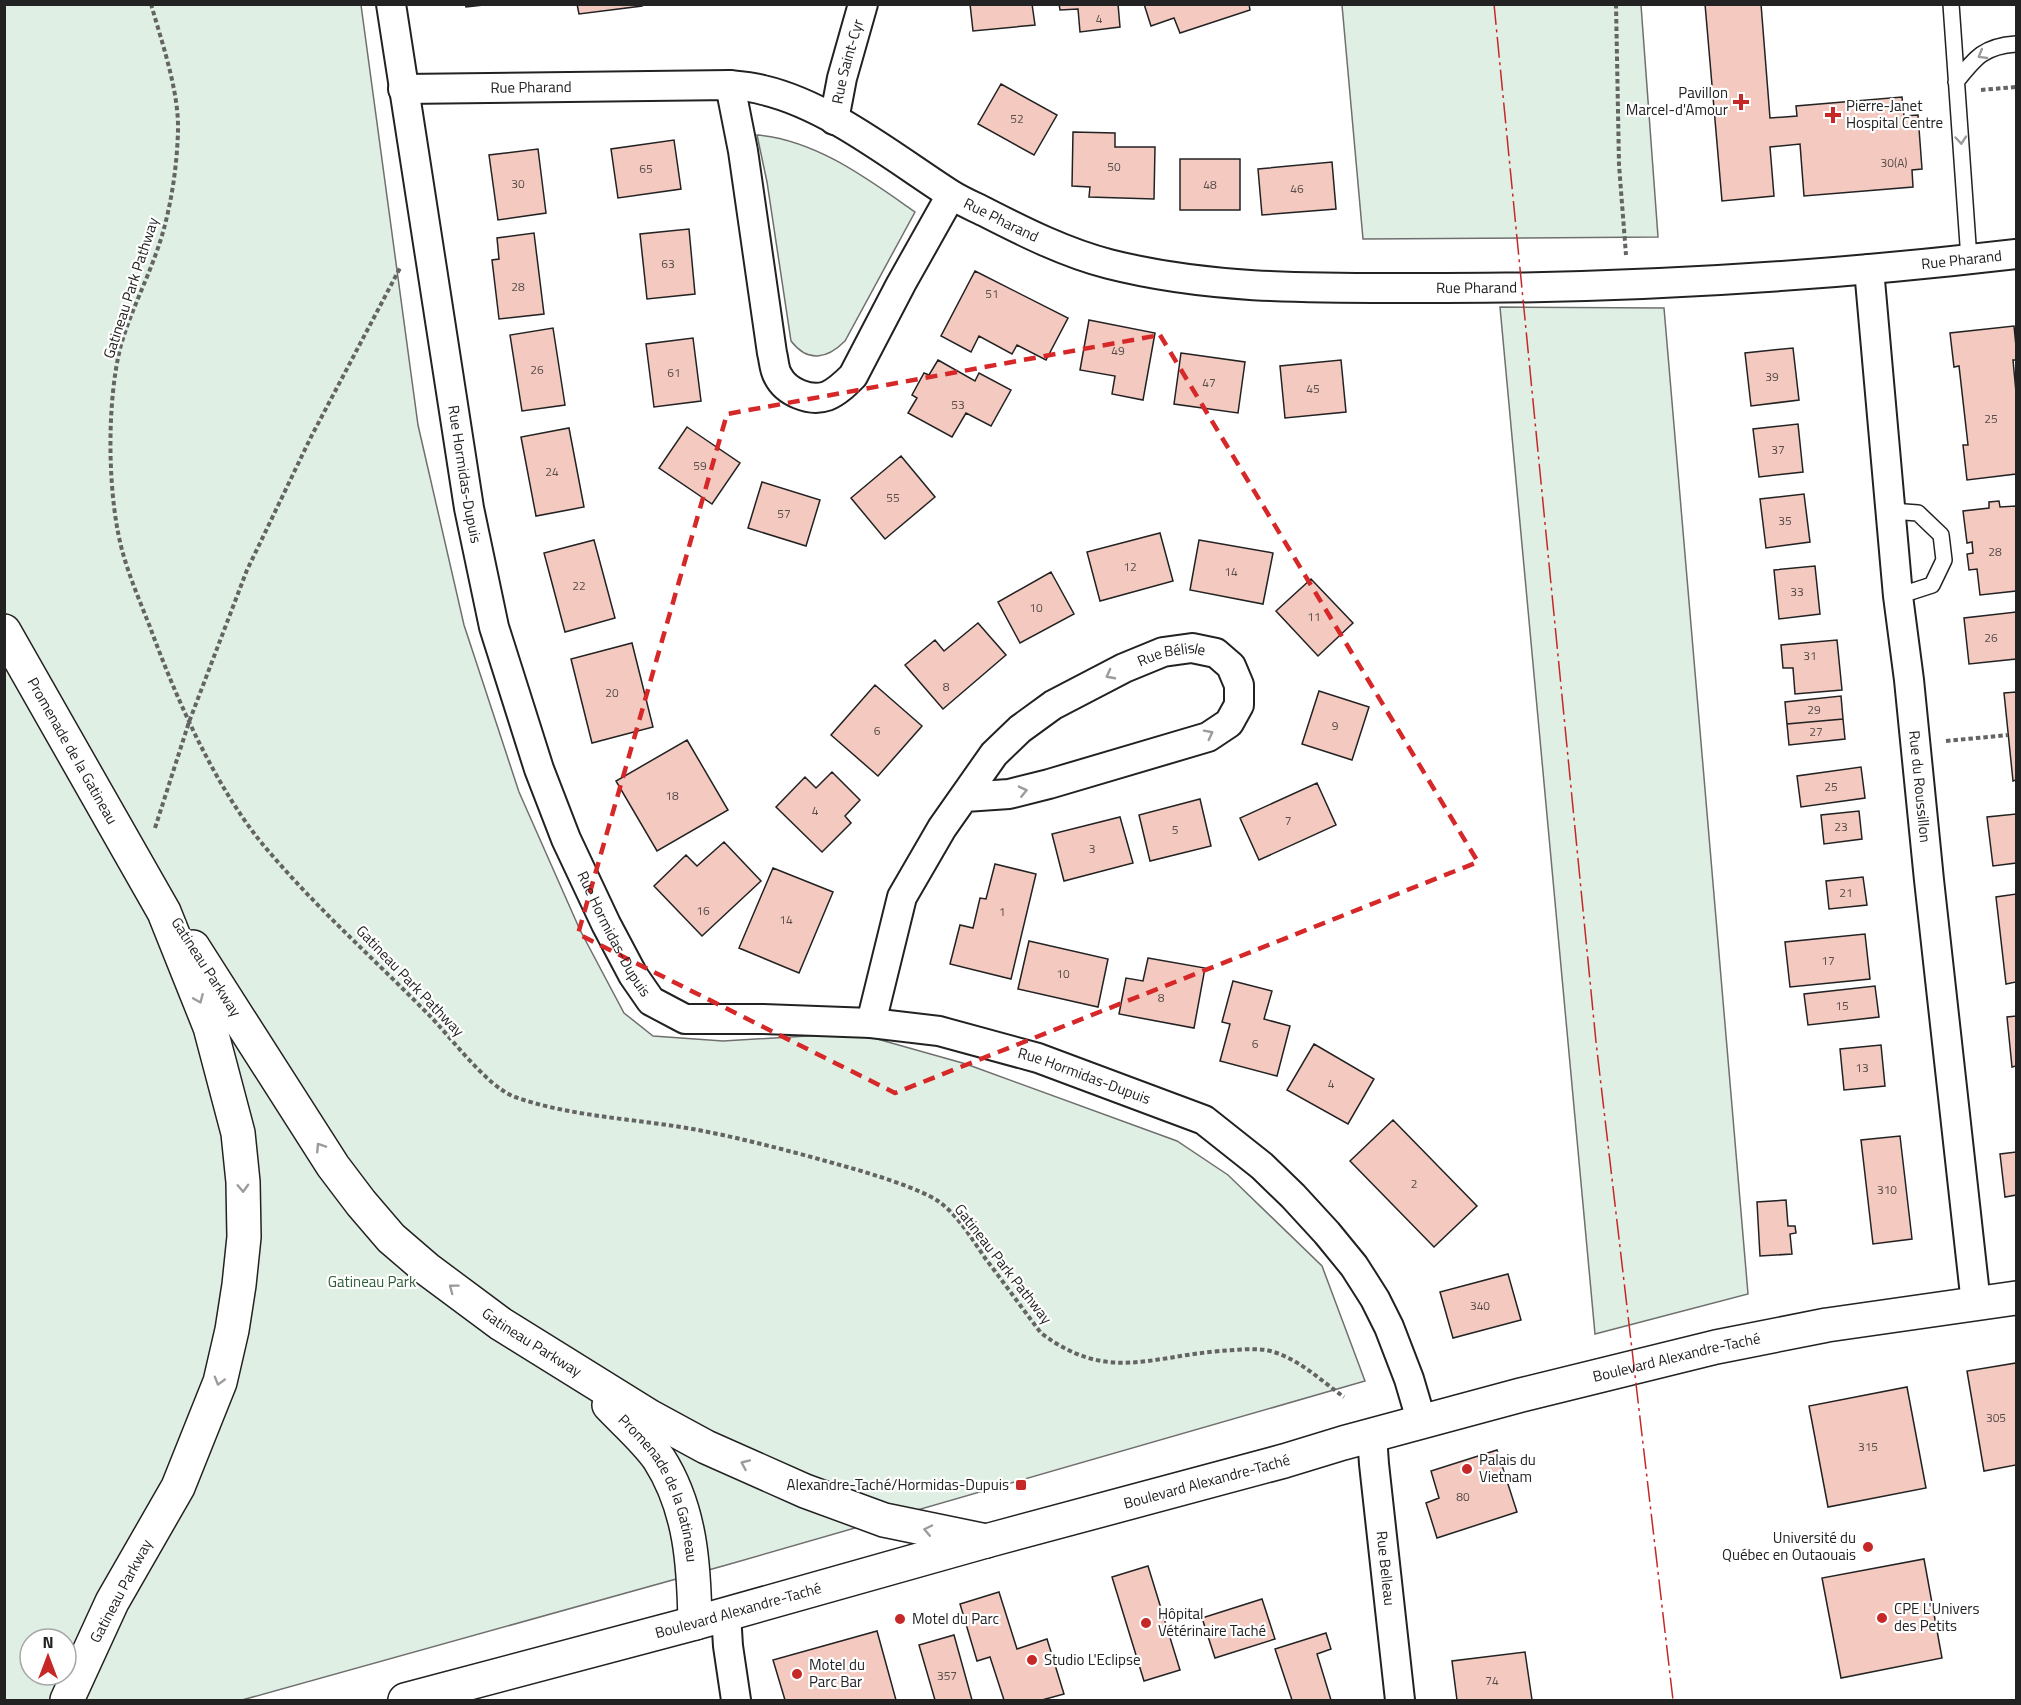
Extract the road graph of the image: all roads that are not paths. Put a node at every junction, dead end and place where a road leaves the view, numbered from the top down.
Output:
1 (392, 4) edge
2 (863, 4) edge
3 (1951, 4) edge
4 (2016, 44) edge
5 (1956, 82) junction
6 (730, 85) junction
7 (403, 89) junction
8 (834, 120) junction
9 (951, 195) junction
10 (2016, 254) edge
11 (1969, 259) junction
12 (1869, 270) junction
13 (1891, 511) junction
14 (1898, 596) junction
15 (4, 631) edge
16 (965, 796) junction
17 (141, 869) junction
18 (871, 1023) junction
19 (2016, 1298) edge
20 (1976, 1304) junction
21 (579, 1372) junction
22 (1422, 1423) junction
23 (1372, 1435) junction
24 (986, 1541) junction
25 (726, 1614) junction
26 (695, 1623) junction
27 (67, 1701) edge
28 (405, 1701) edge
29 (736, 1701) edge
30 (1400, 1701) edge

1 - 7 street, Rue Hormidas-Dupuis
2 - 8 street, Rue Saint-Cyr
3 - 5 lane
4 -> 5 lane
5 -> 11 lane
6 - 7 street, Rue Pharand
6 - 8 street, Rue Pharand
6 - 9 street, Rue Pharand
7 - 18 street, Rue Hormidas-Dupuis
8 - 9 street, Rue Pharand
9 - 12 street, Rue Pharand
10 - 11 street, Rue Pharand
11 - 12 street, Rue Pharand
12 - 13 street, Rue du Roussillon
13 - 14 street, Rue du Roussillon
13 - 14 lane
14 - 20 street, Rue du Roussillon
15 - 17 street, Promenade de la Gatineau
16 -> 16 street, Rue Bélisle
16 - 18 street, Rue Bélisle
21 -> 17 street, Gatineau Parkway
17 -> 27 street, Gatineau Parkway
18 - 22 street, Rue Hormidas-Dupuis
19 - 20 street, Boulevard Alexandre-Taché
20 - 22 street, Boulevard Alexandre-Taché
24 -> 21 street, Gatineau Parkway
21 - 26 street, Promenade de la Gatineau
22 - 23 street, Boulevard Alexandre-Taché
23 - 24 street, Boulevard Alexandre-Taché
23 - 30 street, Rue Belleau
24 - 25 street, Boulevard Alexandre-Taché
25 - 26 street, Boulevard Alexandre-Taché
25 - 29 street
26 - 28 street, Boulevard Alexandre-Taché

